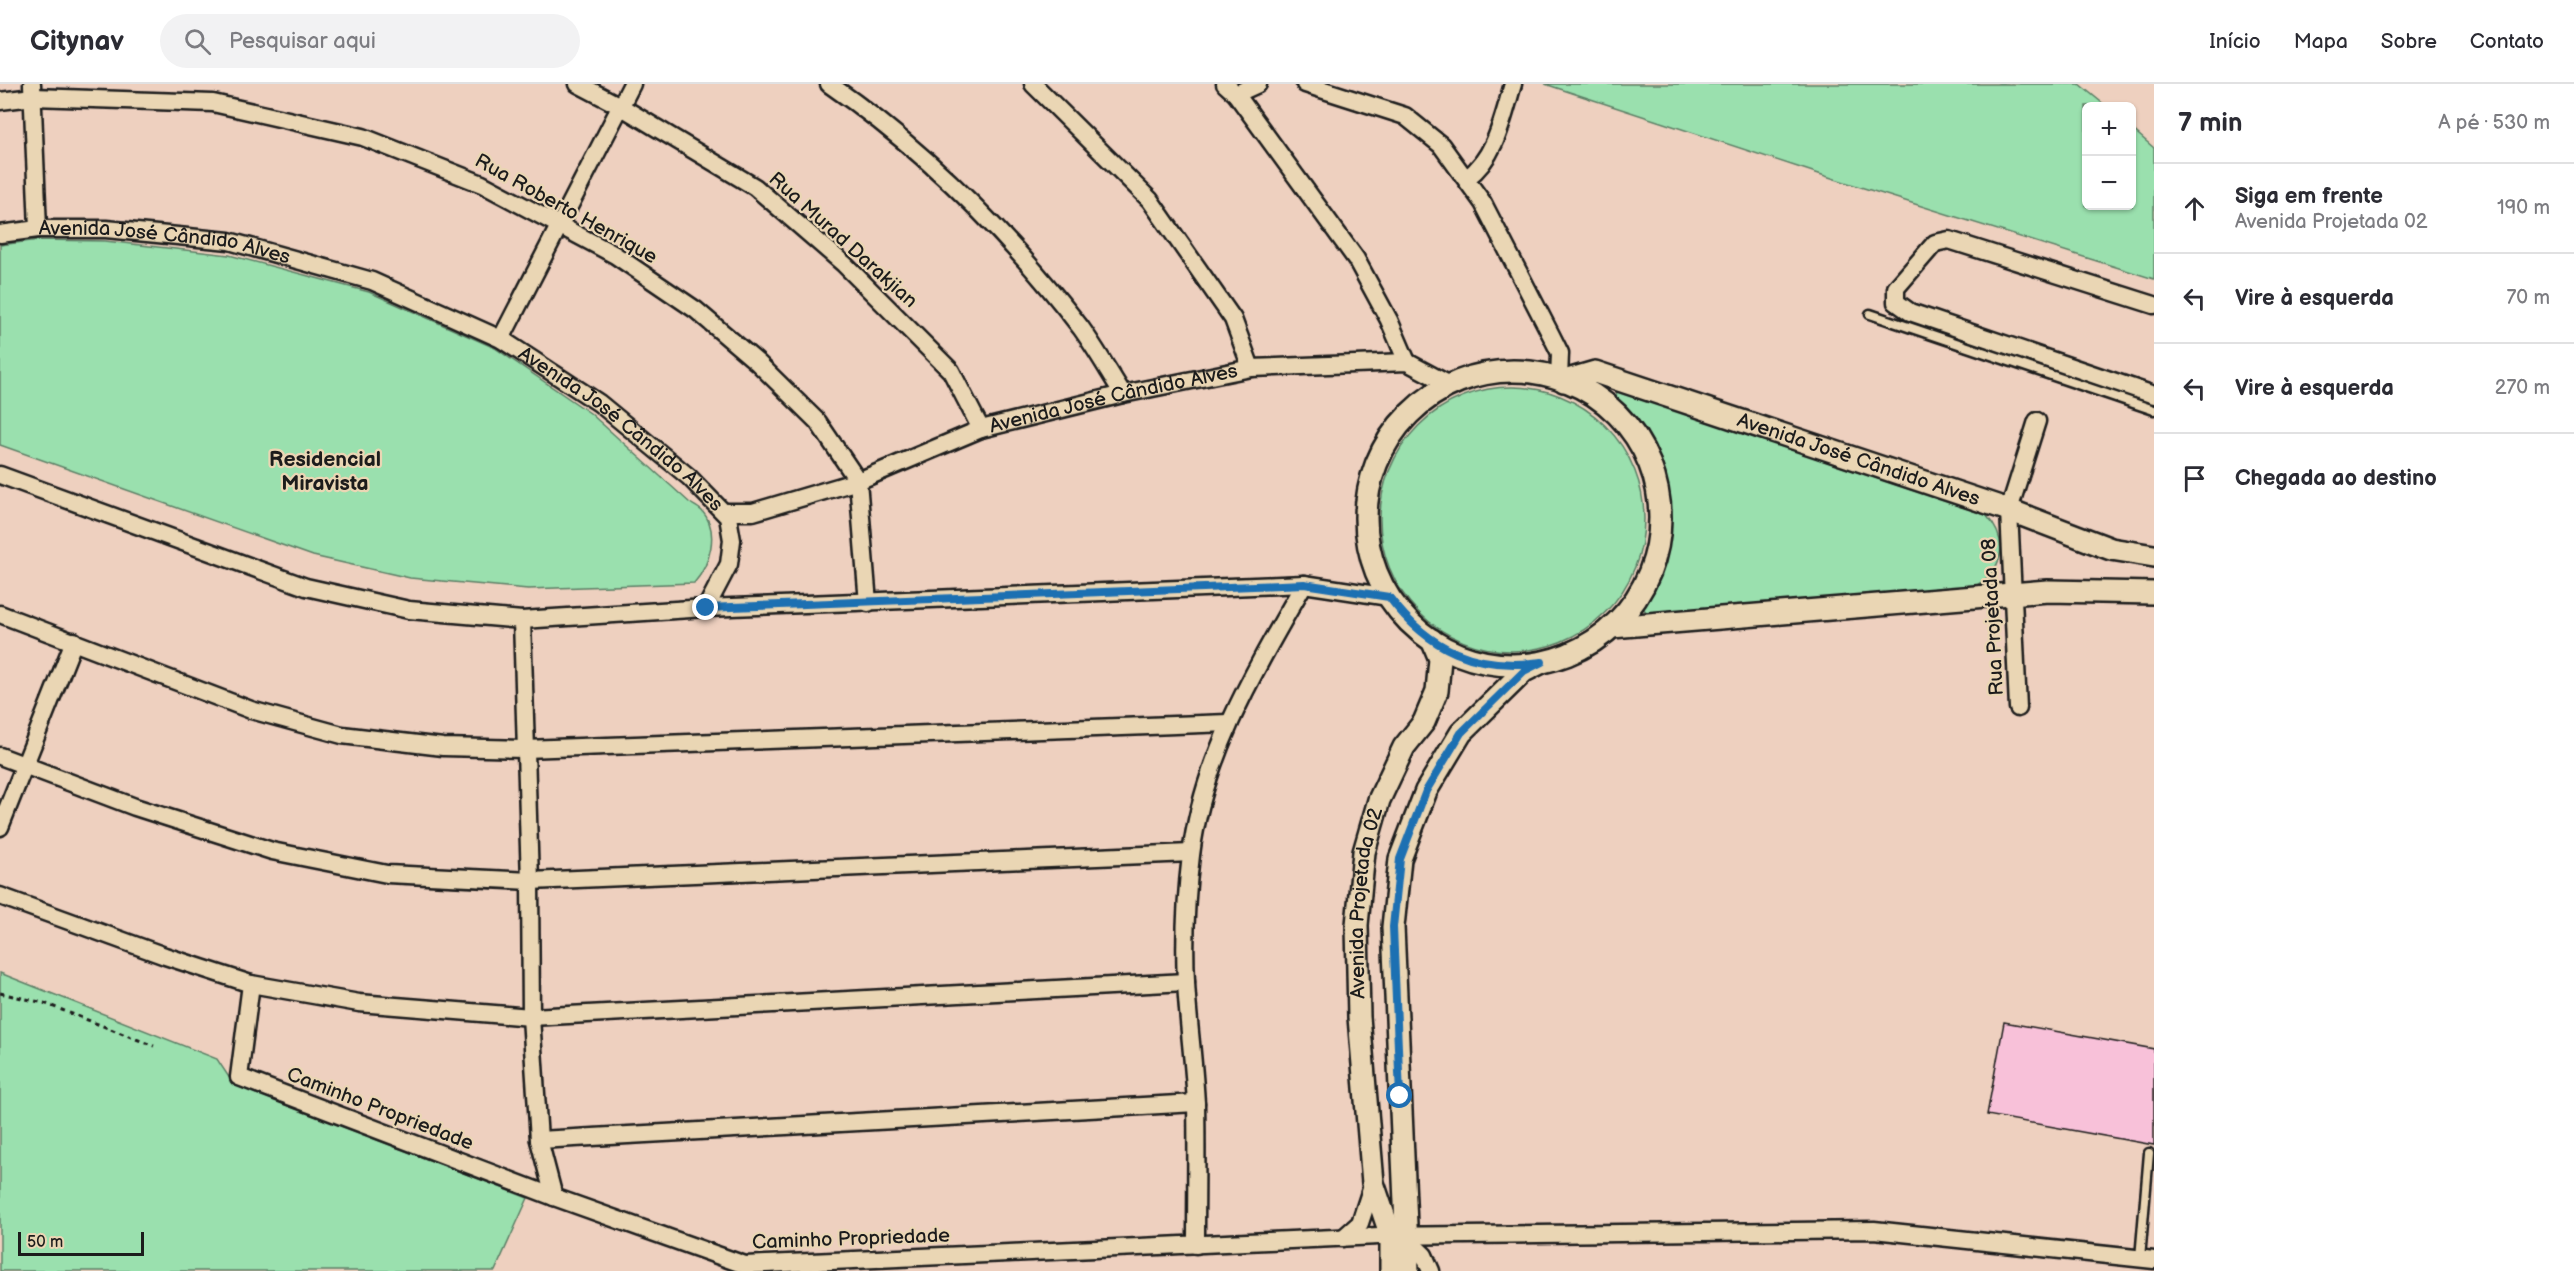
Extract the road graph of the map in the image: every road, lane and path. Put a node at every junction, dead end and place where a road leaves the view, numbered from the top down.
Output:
1 (578, 84) edge
2 (632, 84) edge
3 (829, 84) edge
4 (1033, 84) edge
5 (1258, 84) edge
6 (1305, 84) edge
7 (1513, 84) edge
8 (1231, 89) edge
9 (32, 91) edge
10 (0, 101) edge
11 (621, 106) junction
12 (1467, 178) junction
13 (559, 225) junction
14 (38, 229) junction
15 (0, 234) edge
16 (2154, 305) edge
17 (1870, 314) dead end
18 (501, 339) junction
19 (1407, 362) junction
20 (1251, 368) junction
21 (1562, 380) junction
22 (1450, 385) junction
23 (1123, 394) junction
24 (2154, 395) edge
25 (2154, 410) edge
26 (2037, 421) dead end
27 (981, 429) junction
28 (0, 475) edge
29 (858, 482) junction
30 (2009, 510) junction
31 (724, 512) junction
32 (2154, 556) edge
33 (1304, 584) junction
34 (2154, 593) edge
35 (2012, 594) junction
36 (1389, 597) junction
37 (868, 603) junction
38 (706, 608) junction
39 (0, 614) edge
40 (522, 620) junction
41 (1612, 627) junction
42 (1432, 640) junction
43 (74, 641) junction
44 (1542, 662) junction
45 (2018, 708) dead end
46 (1229, 723) junction
47 (525, 749) junction
48 (0, 756) edge
49 (24, 765) junction
50 (0, 827) edge
51 (1191, 853) junction
52 (531, 881) junction
53 (0, 896) edge
54 (1186, 982) junction
55 (251, 984) junction
56 (0, 993) edge
57 (531, 1017) junction
58 (154, 1046) dead end
59 (1196, 1103) junction
60 (539, 1140) junction
61 (2149, 1153) dead end
62 (1373, 1183) junction
63 (554, 1197) junction
64 (1398, 1236) junction
65 (1343, 1238) junction
66 (1196, 1245) junction
67 (2147, 1259) edge
68 (1391, 1271) edge
69 (1408, 1271) edge
70 (1431, 1271) edge

1 - 11 street, Rua Murad Darakjian
2 - 11 street
3 - 23 street
4 - 20 street
5 - 8 street
6 - 12 street
7 - 12 street
8 - 19 street
9 - 10 street, Rua Roberto Henrique
9 - 13 street, Rua Roberto Henrique
9 - 14 street
11 - 13 street
11 - 27 street, Rua Murad Darakjian
12 - 21 street
13 - 18 street
13 - 29 street, Rua Roberto Henrique
14 - 15 street, Avenida José Cândido Alves
14 - 18 street, Avenida José Cândido Alves
16 - 24 street
17 - 25 lane
18 - 31 street, Avenida José Cândido Alves
19 - 20 street, Avenida José Cândido Alves
19 - 22 street
20 - 23 street, Avenida José Cândido Alves
21 - 22 street
21 - 30 street, Avenida José Cândido Alves
21 - 41 street
22 - 36 street
23 - 27 street, Avenida José Cândido Alves
26 - 30 street, Rua Projetada 08
27 - 29 street, Avenida José Cândido Alves
28 - 40 street
29 - 31 street, Avenida José Cândido Alves
29 - 37 street
30 - 32 street, Avenida José Cândido Alves
30 - 35 street, Rua Projetada 08
31 - 38 street
33 - 36 street
33 - 37 street
33 - 46 street
34 - 35 street
35 - 41 street
35 - 45 street, Rua Projetada 08
36 - 42 street
37 - 38 street
38 - 40 street
39 - 43 street
40 - 47 street
41 - 44 street
42 - 44 street
42 - 62 street, Avenida Projetada 02
43 - 47 street
43 - 49 street
44 - 64 street, Avenida Projetada 02
46 - 47 street
46 - 51 street
47 - 52 street
48 - 49 street
49 - 50 street
49 - 52 street
51 - 52 street
51 - 54 street
52 - 57 street
53 - 55 street
54 - 57 street
54 - 59 street
55 - 57 street
55 - 63 street, Caminho Propriedade
56 - 58 path
57 - 60 street
59 - 60 street
59 - 66 street
60 - 63 street
61 - 67 lane
62 - 64 street, Avenida Projetada 02
62 - 65 street, Avenida Projetada 02
63 - 66 street, Caminho Propriedade
64 - 65 street, Caminho Propriedade
64 - 67 street, Caminho Propriedade
64 - 68 street, Avenida Projetada 02
64 - 69 street, Avenida Projetada 02
64 - 70 street
65 - 66 street, Caminho Propriedade

